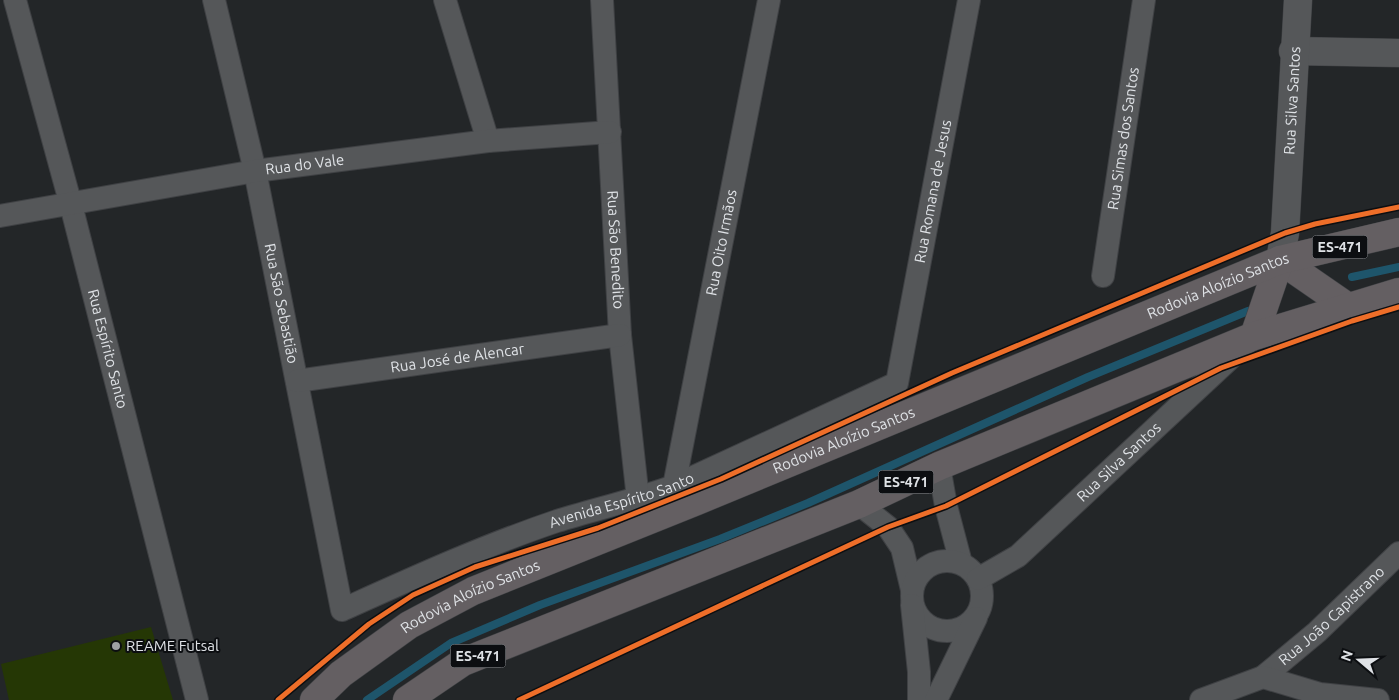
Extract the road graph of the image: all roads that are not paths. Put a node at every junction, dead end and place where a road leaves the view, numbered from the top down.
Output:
1 (15, 0) edge
2 (214, 0) edge
3 (444, 0) edge
4 (602, 0) edge
5 (769, 0) edge
6 (969, 0) edge
7 (1144, 0) edge
8 (1298, 0) edge
9 (1294, 50) junction
10 (1399, 52) edge
11 (610, 132) junction
12 (488, 141) junction
13 (255, 171) junction
14 (71, 205) junction
15 (0, 216) edge
16 (1399, 232) edge
17 (1280, 260) junction
18 (1103, 276) dead end
19 (1399, 292) edge
20 (1348, 307) junction
21 (620, 335) junction
22 (1254, 336) junction
23 (297, 381) junction
24 (896, 383) joint
25 (939, 466) junction
26 (674, 486) junction
27 (638, 499) junction
28 (859, 504) junction
29 (1399, 553) edge
30 (961, 563) junction
31 (978, 580) junction
32 (912, 596) junction
33 (342, 610) joint
34 (978, 613) junction
35 (1263, 677) junction
36 (1319, 697) edge
37 (197, 700) edge
38 (314, 700) edge
39 (407, 700) edge
40 (919, 700) edge
41 (936, 700) edge
42 (1201, 700) edge
43 (1378, 700) edge

1 - 14 street, Rua Espírito Santo
2 - 13 street, Rua São Sebastião
3 - 12 street
4 - 11 street, Rua São Benedito
5 - 26 street, Rua Oito Irmãos
6 - 24 street, Rua Romana de Jesus
7 - 18 street, Rua Simas dos Santos
8 - 9 street, Rua Silva Santos
9 - 10 street
9 - 17 street, Rua Silva Santos
11 - 12 street, Rua do Vale
11 - 21 street, Rua São Benedito
12 - 13 street, Rua do Vale
13 - 14 street, Rua do Vale
13 - 23 street, Rua São Sebastião
14 - 15 street, Rua do Vale
14 - 37 street, Rua Espírito Santo
16 - 17 main road, Rodovia Aloízio Santos / ES-471
17 - 20 main road
17 - 22 main road
17 - 38 main road, Rodovia Aloízio Santos / ES-471
19 - 20 main road, ES-471
20 - 22 main road, ES-471
21 - 23 street, Rua José de Alencar
21 - 27 street, Rua São Benedito
22 - 25 main road, ES-471
22 - 31 street, Rua Silva Santos
23 - 33 street, Rua São Sebastião
24 - 26 street, Avenida Espírito Santo
25 - 28 main road, ES-471
25 - 30 street
26 - 27 street, Avenida Espírito Santo
27 - 33 street, Avenida Espírito Santo
28 - 32 street
28 - 39 main road, ES-471
29 - 35 street, Rua João Capistrano
30 - 31 street
30 - 32 street
31 - 34 street
32 - 34 street
32 - 40 street
34 - 41 street
35 - 36 street
35 - 42 street, Rua João Capistrano
36 - 43 street

